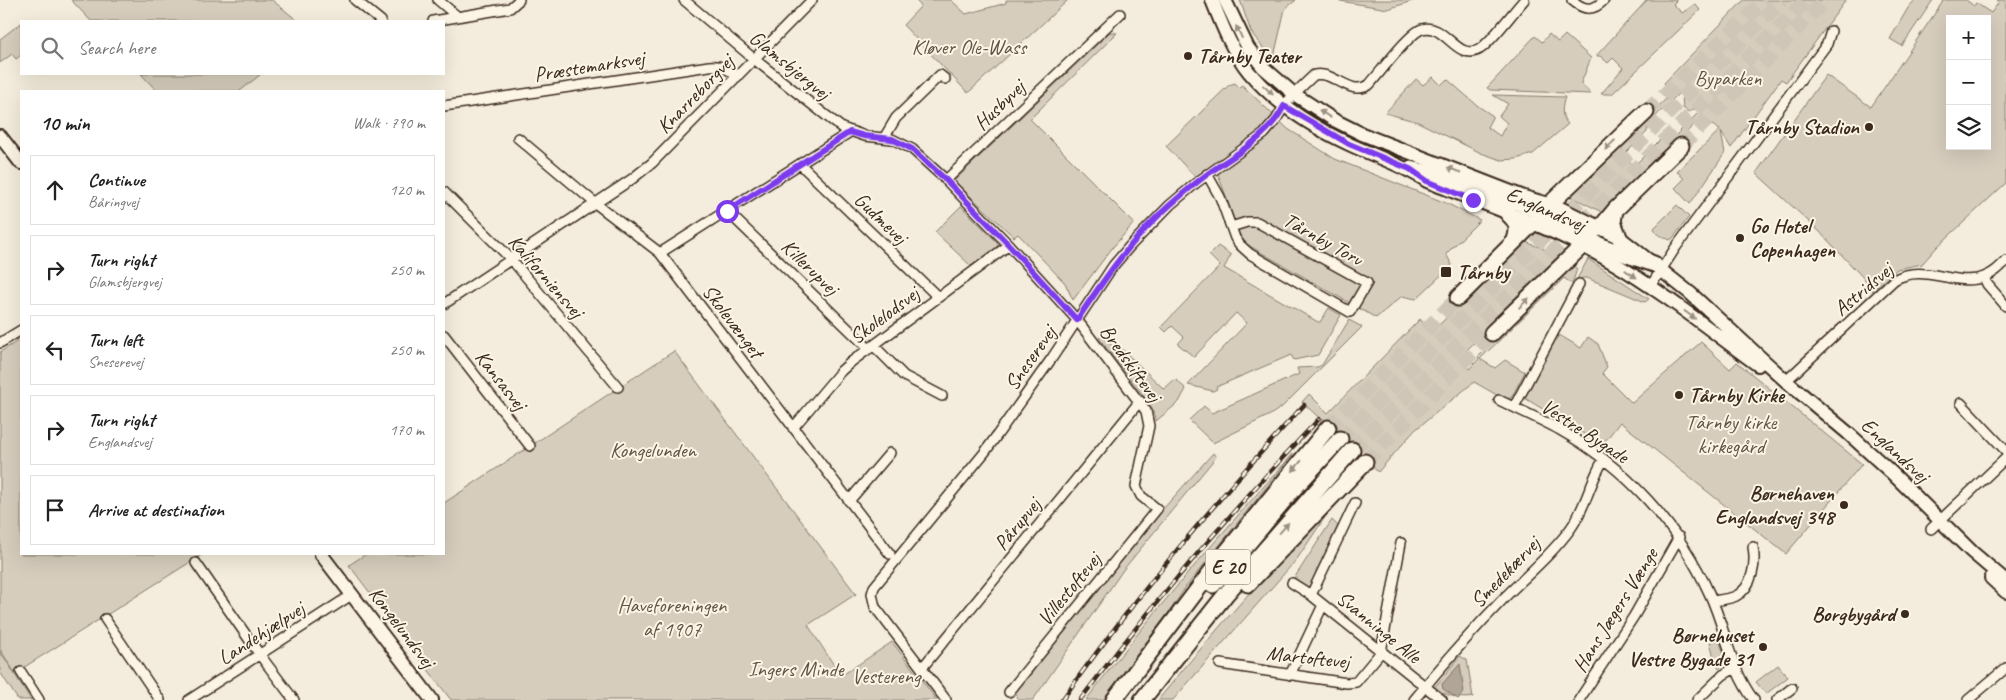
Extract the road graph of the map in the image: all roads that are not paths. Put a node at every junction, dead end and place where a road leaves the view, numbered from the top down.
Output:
1 (355, 0) edge
2 (438, 0) edge
3 (519, 0) edge
4 (684, 0) edge
5 (812, 0) edge
6 (1212, 0) edge
7 (1224, 0) edge
8 (1524, 0) edge
9 (1572, 0) edge
10 (1604, 0) edge
11 (1120, 14) dead end
12 (458, 17) junction
13 (380, 20) edge
14 (439, 20) edge
15 (1831, 31) dead end
16 (754, 59) junction
17 (737, 77) junction
18 (945, 79) dead end
19 (1294, 94) junction
20 (445, 106) edge
21 (1284, 106) junction
22 (1646, 112) tunnel mouth
23 (850, 132) junction
24 (0, 136) edge
25 (518, 138) dead end
26 (884, 138) junction
27 (1681, 146) tunnel mouth
28 (20, 162) edge
29 (800, 164) junction
30 (1410, 169) junction
31 (1207, 174) junction
32 (946, 180) junction
33 (445, 193) edge
34 (596, 203) junction
35 (1615, 210) junction
36 (727, 211) junction
37 (1508, 214) junction
38 (1544, 218) junction
39 (1231, 227) junction
40 (1600, 228) junction
41 (1582, 233) junction
42 (1619, 237) junction
43 (1515, 240) junction
44 (1009, 245) junction
45 (660, 253) junction
46 (512, 260) junction
47 (2006, 261) edge
48 (1657, 267) junction
49 (1984, 277) junction
50 (1579, 284) dead end
51 (1650, 287) junction
52 (938, 297) junction
53 (1458, 298) tunnel mouth
54 (445, 303) edge
55 (2006, 306) edge
56 (1077, 320) junction
57 (20, 331) edge
58 (1492, 333) tunnel mouth
59 (445, 336) edge
60 (0, 343) edge
61 (871, 347) junction
62 (1786, 381) junction
63 (618, 387) dead end
64 (942, 396) dead end
65 (1499, 400) dead end
66 (1140, 401) junction
67 (1961, 403) dead end
68 (1514, 407) junction
69 (793, 428) junction
70 (1328, 428) tunnel mouth
71 (1340, 439) tunnel mouth
72 (530, 446) dead end
73 (1352, 450) tunnel mouth
74 (2006, 451) edge
75 (890, 453) dead end
76 (2006, 458) edge
77 (1604, 459) junction
78 (1365, 462) tunnel mouth
79 (849, 501) junction
80 (1355, 503) dead end
81 (1157, 508) joint
82 (1935, 525) junction
83 (1679, 537) junction
84 (1401, 543) dead end
85 (1753, 546) dead end
86 (1972, 552) junction
87 (890, 554) dead end
88 (323, 555) edge
89 (196, 563) dead end
90 (2006, 581) edge
91 (1292, 583) dead end
92 (2006, 592) edge
93 (352, 594) junction
94 (1311, 595) junction
95 (1713, 601) junction
96 (1323, 605) junction
97 (106, 619) dead end
98 (1381, 652) junction
99 (260, 655) junction
100 (1220, 664) dead end
101 (922, 668) junction
102 (1735, 668) junction
103 (2006, 668) edge
104 (21, 672) dead end
105 (1290, 675) junction
106 (1425, 686) junction
107 (1792, 688) dead end
108 (1008, 692) dead end
109 (39, 700) edge
110 (160, 700) edge
111 (189, 700) edge
112 (294, 700) edge
113 (432, 700) edge
114 (946, 700) edge
115 (1114, 700) edge
116 (1123, 700) edge
117 (1142, 700) edge
118 (1151, 700) edge
119 (1414, 700) edge
120 (1442, 700) edge
121 (1579, 700) edge
122 (1697, 700) edge
123 (1754, 700) edge
124 (1777, 700) edge
125 (1968, 700) edge

1 - 13 street
2 - 12 street
3 - 12 street
4 - 16 street, Glamsbjergvej
5 - 16 street, Knarreborgvej
6 -> 21 street, Englandsvej
19 -> 7 street, Englandsvej
8 - 19 street, Sneserevej
9 - 10 street
11 - 32 street, Husbyvej
12 - 14 street
15 - 48 street
16 - 17 street, Knarreborgvej
16 - 23 street, Glamsbjergvej
17 - 20 street, Præstemarksvej
17 - 34 street, Knarreborgvej
18 - 26 street
19 - 21 street, Sneserevej
38 -> 19 street, Englandsvej
21 - 30 street, Englandsvej
21 - 31 street, Sneserevej
22 -> 38 highway
23 - 26 street, Glamsbjergvej
23 - 29 street
24 - 28 street
25 - 34 street, Skolevænget
26 - 32 street, Glamsbjergvej
27 - 35 highway
29 - 36 street
29 - 52 street, Gudmevej
30 - 37 street, Englandsvej
30 - 38 highway
31 - 39 street, Tårnby Torv
31 - 56 street, Sneserevej
32 - 44 street, Glamsbjergvej
33 - 46 street, Kaliforniensvej
34 - 45 street, Skolevænget
34 - 46 street, Knarreborgvej
35 - 40 highway
35 - 42 highway
36 - 45 street
36 - 61 street, Killerupvej
37 - 38 street, Englandsvej
37 - 43 highway
38 - 41 highway
38 - 43 highway
39 - 39 street, Tårnby Torv
40 - 41 highway
40 - 42 street, Englandsvej
41 - 48 highway
41 -> 51 street, Englandsvej
58 -> 41 highway
42 - 48 street, Englandsvej
43 - 53 highway
44 - 52 street, Skolelodsvej
44 - 56 street, Glamsbjergvej
45 - 69 street, Skolevænget
46 - 54 street, Knarreborgvej
46 - 63 street, Kaliforniensvej
47 - 49 street
48 - 51 street
48 - 62 street, Englandsvej
49 - 55 street
49 - 62 street, Astridsvej
50 - 68 street, Vestre Bygade
51 -> 62 street, Englandsvej
52 - 61 street, Skolelodsvej
56 - 66 street, Bredskiftevej
56 - 101 street, Sneserevej
57 - 60 street
59 - 72 street, Kansasvej
61 - 64 street, Killerupvej
61 - 69 street, Skolelodsvej
62 - 82 street, Englandsvej
65 - 68 street, Vestre Bygade
66 - 81 street, Bredskiftevej
66 - 101 street, Pårupvej
67 - 74 street
68 - 77 street, Vestre Bygade
69 - 79 street, Skolevænget
70 -> 115 highway
71 - 116 highway, E 20
117 -> 73 highway, E 20
75 - 79 street
76 - 82 street
77 - 83 street, Vestre Bygade
77 - 106 street, Smedekærvej
78 - 118 highway
79 - 87 street, Skolevænget
80 - 94 street, Svanninge Alle
81 - 108 street, Villestoftevej
82 - 86 street, Englandsvej
83 - 95 street, Vestre Bygade
83 - 121 street, Hans Jægers Vænge
84 - 98 street
85 - 95 street
86 - 90 street, Englandsvej
86 - 92 street, Englandsvej
88 - 93 street, Kongelundsvej
89 - 99 street
91 - 94 street, Svanninge Alle
93 - 99 street, Landehjælpvej
93 - 113 street, Kongelundsvej
94 - 96 street, Svanninge Alle
95 - 102 street, Vestre Bygade
96 - 98 street, Svanninge Alle
96 - 105 street
97 - 110 street
98 - 105 street, Martoftevej
98 - 106 street, Svanninge Alle
99 - 111 street, Landehjælpvej
99 - 112 street
100 - 105 street, Martoftevej
101 - 114 street
102 - 122 street
102 - 123 street, Vestre Bygade
103 - 125 street
104 - 109 street
106 - 119 street, Smedekærvej
106 - 120 street, Svanninge Alle
107 - 124 street

